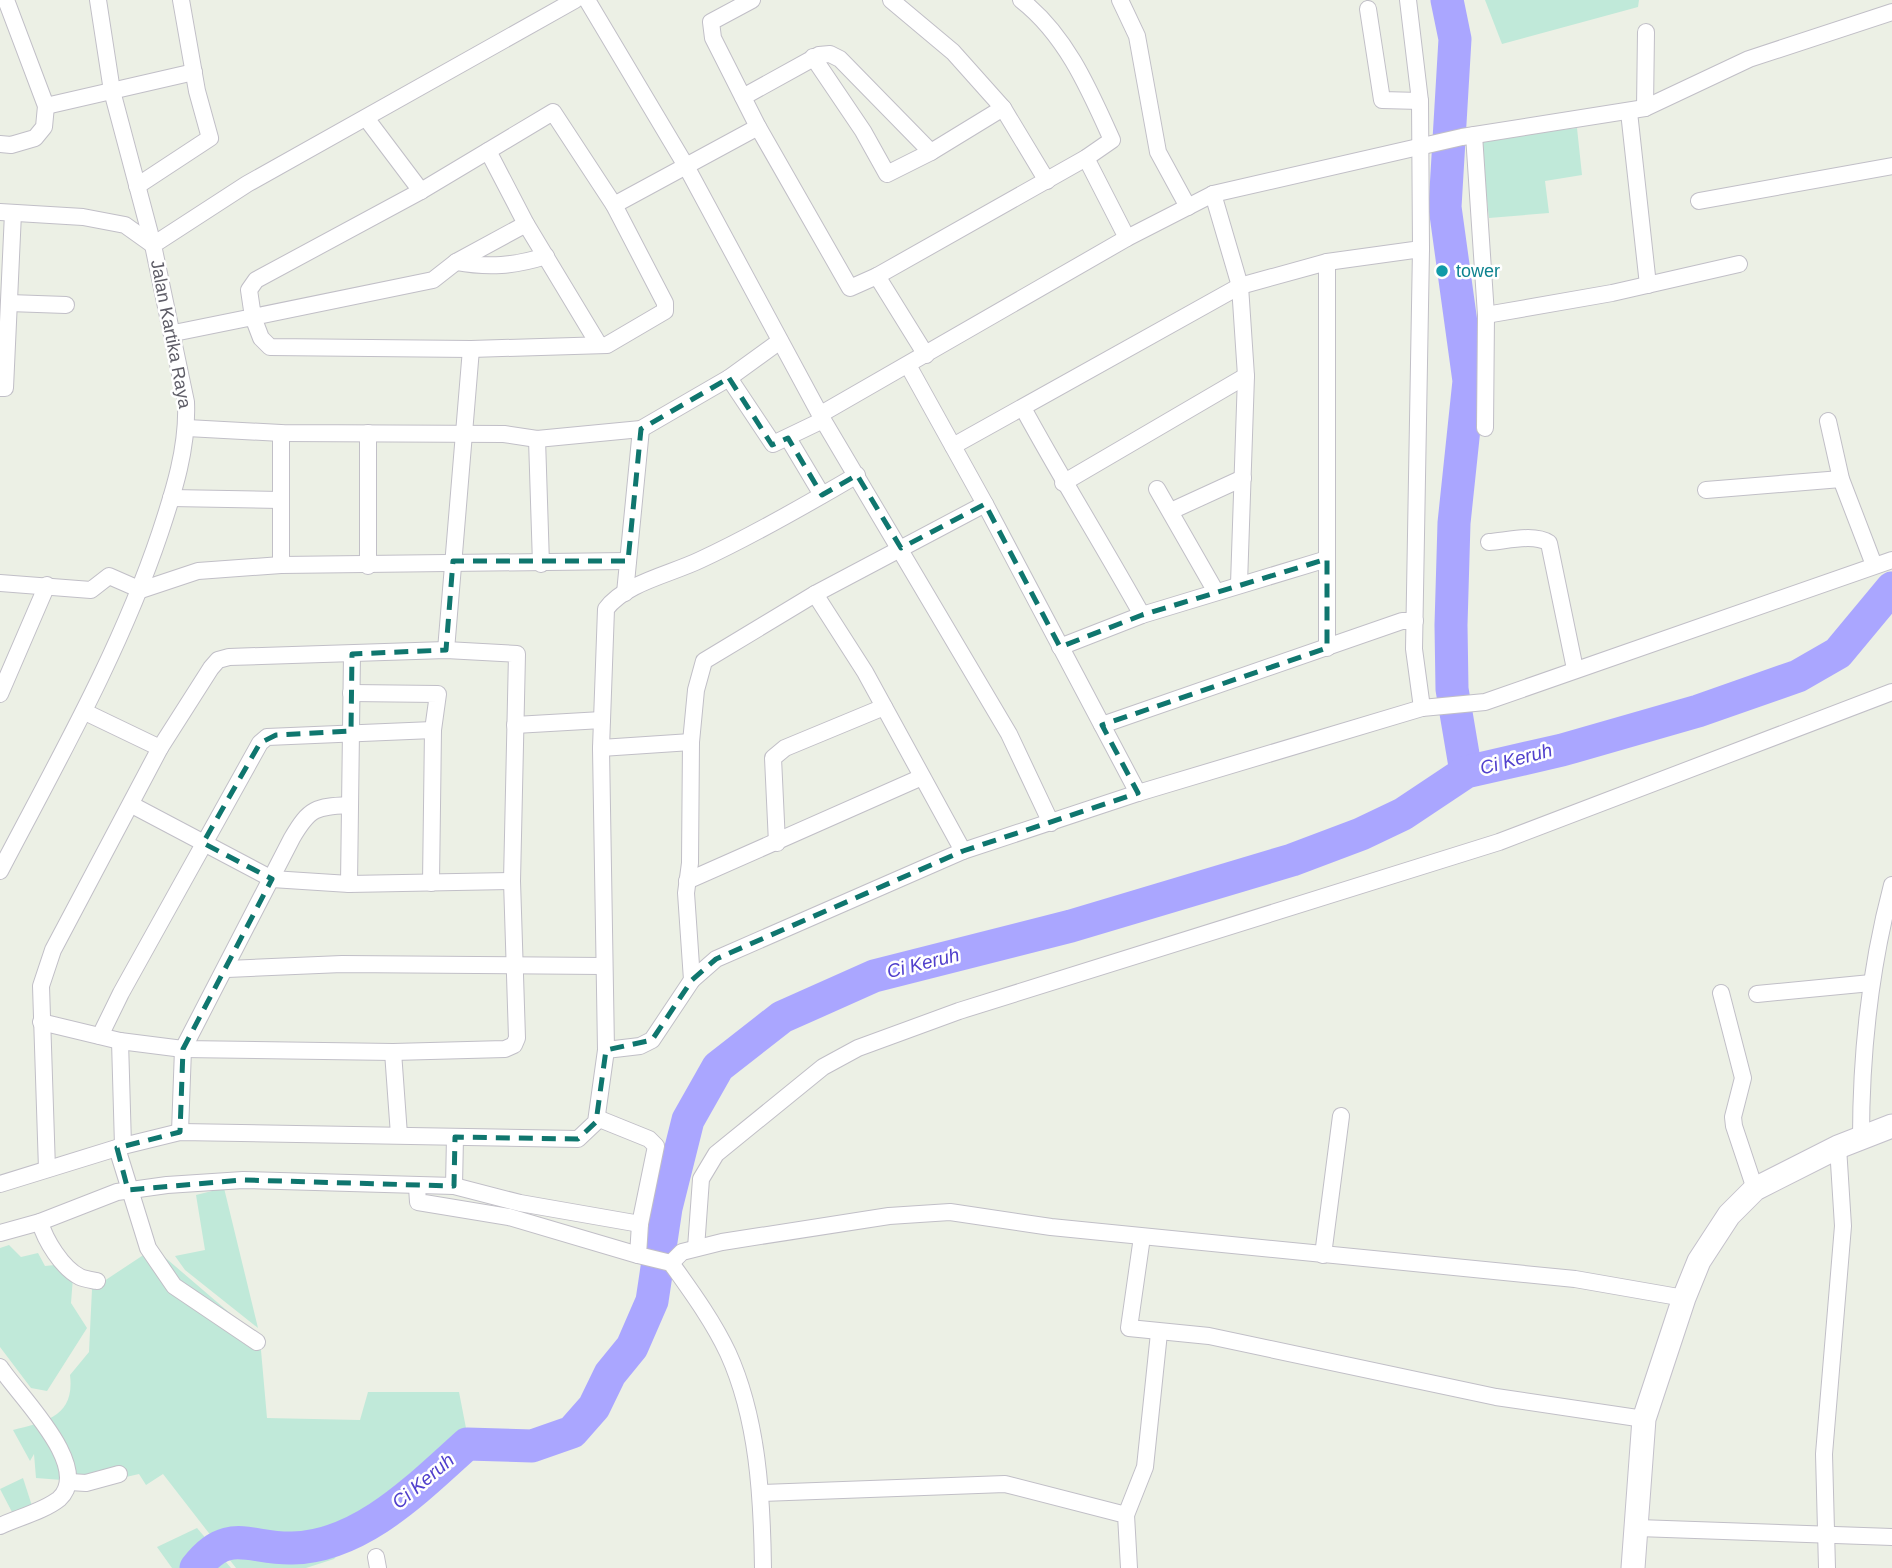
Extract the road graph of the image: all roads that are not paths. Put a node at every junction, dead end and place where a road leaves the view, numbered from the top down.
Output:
1 (6, 0) edge
2 (98, 0) edge
3 (181, 0) edge
4 (575, 0) edge
5 (587, 0) edge
6 (752, 0) edge
7 (891, 0) edge
8 (1021, 0) edge
9 (1120, 0) edge
10 (1408, 0) edge
11 (1368, 9) dead end
12 (1892, 12) edge
13 (1646, 32) dead end
14 (813, 57) junction
15 (194, 72) junction
16 (112, 91) junction
17 (743, 97) junction
18 (1420, 101) junction
19 (46, 106) junction
20 (1003, 108) junction
21 (1637, 110) junction
22 (366, 117) junction
23 (758, 127) junction
24 (1468, 136) junction
25 (0, 144) edge
26 (1419, 146) junction
27 (488, 150) junction
28 (930, 152) junction
29 (1086, 158) junction
30 (686, 166) junction
31 (1892, 166) edge
32 (1047, 181) junction
33 (137, 186) junction
34 (421, 191) junction
35 (1213, 194) junction
36 (1699, 201) dead end
37 (614, 205) junction
38 (1188, 207) junction
39 (7, 213) edge
40 (526, 224) junction
41 (1127, 238) junction
42 (153, 245) junction
43 (1421, 249) junction
44 (546, 256) junction
45 (456, 262) junction
46 (1327, 262) junction
47 (1739, 264) dead end
48 (877, 276) junction
49 (1648, 285) junction
50 (1240, 286) junction
51 (9, 303) junction
52 (66, 305) dead end
53 (1486, 315) junction
54 (253, 317) junction
55 (174, 333) junction
56 (780, 341) junction
57 (599, 345) junction
58 (471, 349) junction
59 (926, 355) junction
60 (909, 367) junction
61 (1246, 376) junction
62 (729, 378) junction
63 (0, 388) edge
64 (1023, 408) junction
65 (822, 417) junction
66 (1828, 422) dead end
67 (187, 428) junction
68 (1485, 428) dead end
69 (640, 429) junction
70 (281, 433) junction
71 (368, 433) junction
72 (465, 435) junction
73 (788, 438) junction
74 (537, 439) junction
75 (953, 446) junction
76 (857, 475) junction
77 (1243, 478) junction
78 (1841, 479) junction
79 (1063, 483) junction
80 (1157, 489) dead end
81 (1706, 490) dead end
82 (822, 495) junction
83 (171, 498) junction
84 (280, 500) junction
85 (985, 504) junction
86 (1171, 511) junction
87 (1489, 542) dead end
88 (901, 548) junction
89 (1327, 559) junction
90 (1892, 560) edge
91 (453, 561) junction
92 (628, 561) junction
93 (541, 564) junction
94 (281, 565) junction
95 (1874, 565) junction
96 (368, 566) junction
97 (0, 583) edge
98 (1239, 584) junction
99 (47, 585) junction
100 (141, 590) junction
101 (1216, 592) junction
102 (625, 593) junction
103 (816, 594) junction
104 (1142, 615) junction
105 (1415, 621) junction
106 (1060, 646) junction
107 (1327, 648) junction
108 (446, 650) junction
109 (352, 654) junction
110 (1575, 668) junction
111 (1892, 692) edge
112 (351, 693) junction
113 (0, 694) edge
114 (884, 707) junction
115 (1422, 708) junction
116 (85, 712) junction
117 (602, 720) junction
118 (514, 725) junction
119 (1102, 725) junction
120 (433, 730) junction
121 (351, 731) junction
122 (691, 742) junction
123 (160, 748) junction
124 (601, 748) junction
125 (922, 777) junction
126 (1138, 793) junction
127 (132, 805) junction
128 (350, 805) junction
129 (1051, 823) junction
130 (777, 843) junction
131 (203, 844) junction
132 (963, 851) junction
133 (0, 871) edge
134 (272, 879) junction
135 (512, 881) junction
136 (687, 881) junction
137 (432, 883) junction
138 (349, 884) junction
139 (1892, 885) edge
140 (1885, 958) edge
141 (514, 966) junction
142 (603, 966) junction
143 (227, 969) junction
144 (692, 980) junction
145 (1871, 983) junction
146 (1721, 993) dead end
147 (1757, 994) dead end
148 (41, 1022) junction
149 (100, 1036) junction
150 (120, 1041) junction
151 (183, 1049) junction
152 (606, 1050) junction
153 (393, 1052) junction
154 (1341, 1116) dead end
155 (597, 1118) junction
156 (1892, 1126) edge
157 (180, 1132) junction
158 (399, 1135) junction
159 (455, 1137) junction
160 (1861, 1138) junction
161 (120, 1147) junction
162 (1838, 1147) junction
163 (47, 1169) junction
164 (0, 1184) edge
165 (454, 1186) junction
166 (1755, 1189) junction
167 (417, 1192) junction
168 (131, 1199) junction
169 (640, 1224) junction
170 (42, 1230) junction
171 (0, 1233) edge
172 (1142, 1237) junction
173 (695, 1248) junction
174 (1323, 1255) junction
175 (640, 1256) junction
176 (668, 1263) junction
177 (97, 1281) dead end
178 (1684, 1298) junction
179 (1159, 1333) junction
180 (257, 1342) dead end
181 (8, 1378) edge
182 (1644, 1419) junction
183 (119, 1474) dead end
184 (69, 1482) junction
185 (767, 1493) junction
186 (1126, 1515) junction
187 (0, 1526) edge
188 (1638, 1528) junction
189 (1826, 1535) junction
190 (1892, 1537) edge
191 (762, 1568) edge
192 (1129, 1568) edge
193 (1633, 1568) edge
194 (1827, 1568) edge

1 - 19 street
2 - 16 street
3 - 15 street
4 - 22 street, Jalan Kartika Raya
5 - 30 street
6 - 17 street
7 - 20 street
8 - 29 street
9 - 38 street
10 - 18 street
11 - 18 street
12 - 21 street
13 - 21 street
14 - 17 street
14 - 28 street
14 - 28 street
15 - 16 street
15 - 33 street
16 - 19 street
16 - 33 street
17 - 23 street
18 - 26 street
19 - 25 street
20 - 28 street
20 - 32 street
21 - 24 street
21 - 49 street
22 - 34 street
22 - 42 street, Jalan Kartika Raya
23 - 30 street
23 - 48 street
24 - 26 street
24 - 53 street
26 - 35 street
26 - 43 street
27 - 34 street
27 - 37 street
27 - 40 street
29 - 32 street
29 - 41 street
30 - 37 street
30 - 56 street
31 - 36 street
32 - 48 street
33 - 42 street
34 - 54 street
35 - 38 street
35 - 50 street
37 - 57 street
38 - 41 street
39 - 42 street
39 - 51 street
40 - 44 street
40 - 45 street
41 - 59 street
42 - 55 street, Jalan Kartika Raya
43 - 46 street
43 - 105 street
44 - 45 street
44 - 57 street
45 - 54 street
46 - 50 street
46 - 89 street
47 - 49 street
48 - 59 street
49 - 53 street
50 - 61 street
50 - 64 street
51 - 52 street
51 - 63 street
53 - 68 street
54 - 55 street
54 - 58 street
55 - 67 street, Jalan Kartika Raya
56 - 62 street
56 - 65 street
57 - 58 street
58 - 72 street
59 - 60 street
60 - 65 street
60 - 75 street
61 - 77 street
61 - 79 street
62 - 69 street
62 - 73 street
64 - 75 street
64 - 79 street
65 - 73 street
65 - 76 street
66 - 78 street
67 - 70 street
67 - 83 street, Jalan Kartika Raya
69 - 74 street
69 - 92 street
70 - 71 street
70 - 84 street
71 - 72 street
71 - 96 street
72 - 74 street
72 - 91 street
73 - 82 street
74 - 93 street
75 - 85 street
76 - 82 street
76 - 88 street
77 - 86 street
77 - 98 street
78 - 81 street
78 - 95 street
79 - 104 street
80 - 86 street
82 - 102 street
83 - 84 street
83 - 100 street, Jalan Kartika Raya
84 - 94 street
85 - 88 street
85 - 106 street
86 - 101 street
87 - 110 street
88 - 103 street
88 - 129 street
89 - 98 street
89 - 107 street
90 - 95 street
91 - 93 street
91 - 96 street
91 - 108 street
92 - 93 street
92 - 102 street
94 - 96 street
94 - 100 street
95 - 110 street
97 - 99 street
98 - 101 street
99 - 100 street
99 - 113 street
100 - 116 street, Jalan Kartika Raya
101 - 104 street
102 - 117 street
103 - 114 street
103 - 122 street
104 - 106 street
105 - 107 street
105 - 115 street
106 - 119 street
107 - 119 street
108 - 109 street
108 - 118 street
109 - 112 street
109 - 123 street
110 - 115 street
111 - 173 street
112 - 120 street
112 - 121 street
114 - 125 street
114 - 130 street
115 - 126 street
116 - 123 street
116 - 133 street, Jalan Kartika Raya
117 - 118 street
117 - 124 street
118 - 135 street
119 - 126 street
120 - 121 street
120 - 137 street
121 - 128 street
121 - 131 street
122 - 124 street
122 - 136 street
123 - 127 street
124 - 142 street
125 - 130 street
125 - 132 street
126 - 129 street
127 - 131 street
127 - 148 street
128 - 134 street
128 - 138 street
129 - 132 street
130 - 136 street
131 - 134 street
131 - 149 street
132 - 144 street
134 - 138 street
134 - 143 street
135 - 137 street
135 - 141 street
136 - 144 street
137 - 138 street
139 - 140 street
140 - 145 street
141 - 142 street
141 - 143 street
141 - 153 street
142 - 152 street
143 - 151 street
144 - 152 street
145 - 147 street
145 - 160 street
146 - 166 street
148 - 149 street
148 - 163 street
149 - 150 street
150 - 151 street
150 - 161 street
151 - 153 street
151 - 157 street
152 - 155 street
153 - 158 street
154 - 174 street
155 - 159 street
155 - 169 street
156 - 160 main road
157 - 158 street
157 - 161 street
158 - 159 street
159 - 165 street
160 - 162 main road
161 - 163 street
161 - 168 street
162 - 166 main road
162 - 189 street
163 - 164 street
165 - 167 street
165 - 169 street
166 - 178 main road
167 - 168 street
167 - 175 street
168 - 170 street
168 - 180 street
169 - 175 street
170 - 171 street
170 - 177 street
172 - 173 street
172 - 174 street
172 - 179 street
173 - 176 street
174 - 178 street
175 - 176 street
176 - 185 street
178 - 182 main road
179 - 182 street
179 - 186 street
181 - 184 street
182 - 188 main road
183 - 184 street
184 - 187 street
185 - 186 street
185 - 191 street
186 - 192 street
188 - 189 street
188 - 193 main road
189 - 190 street
189 - 194 street

